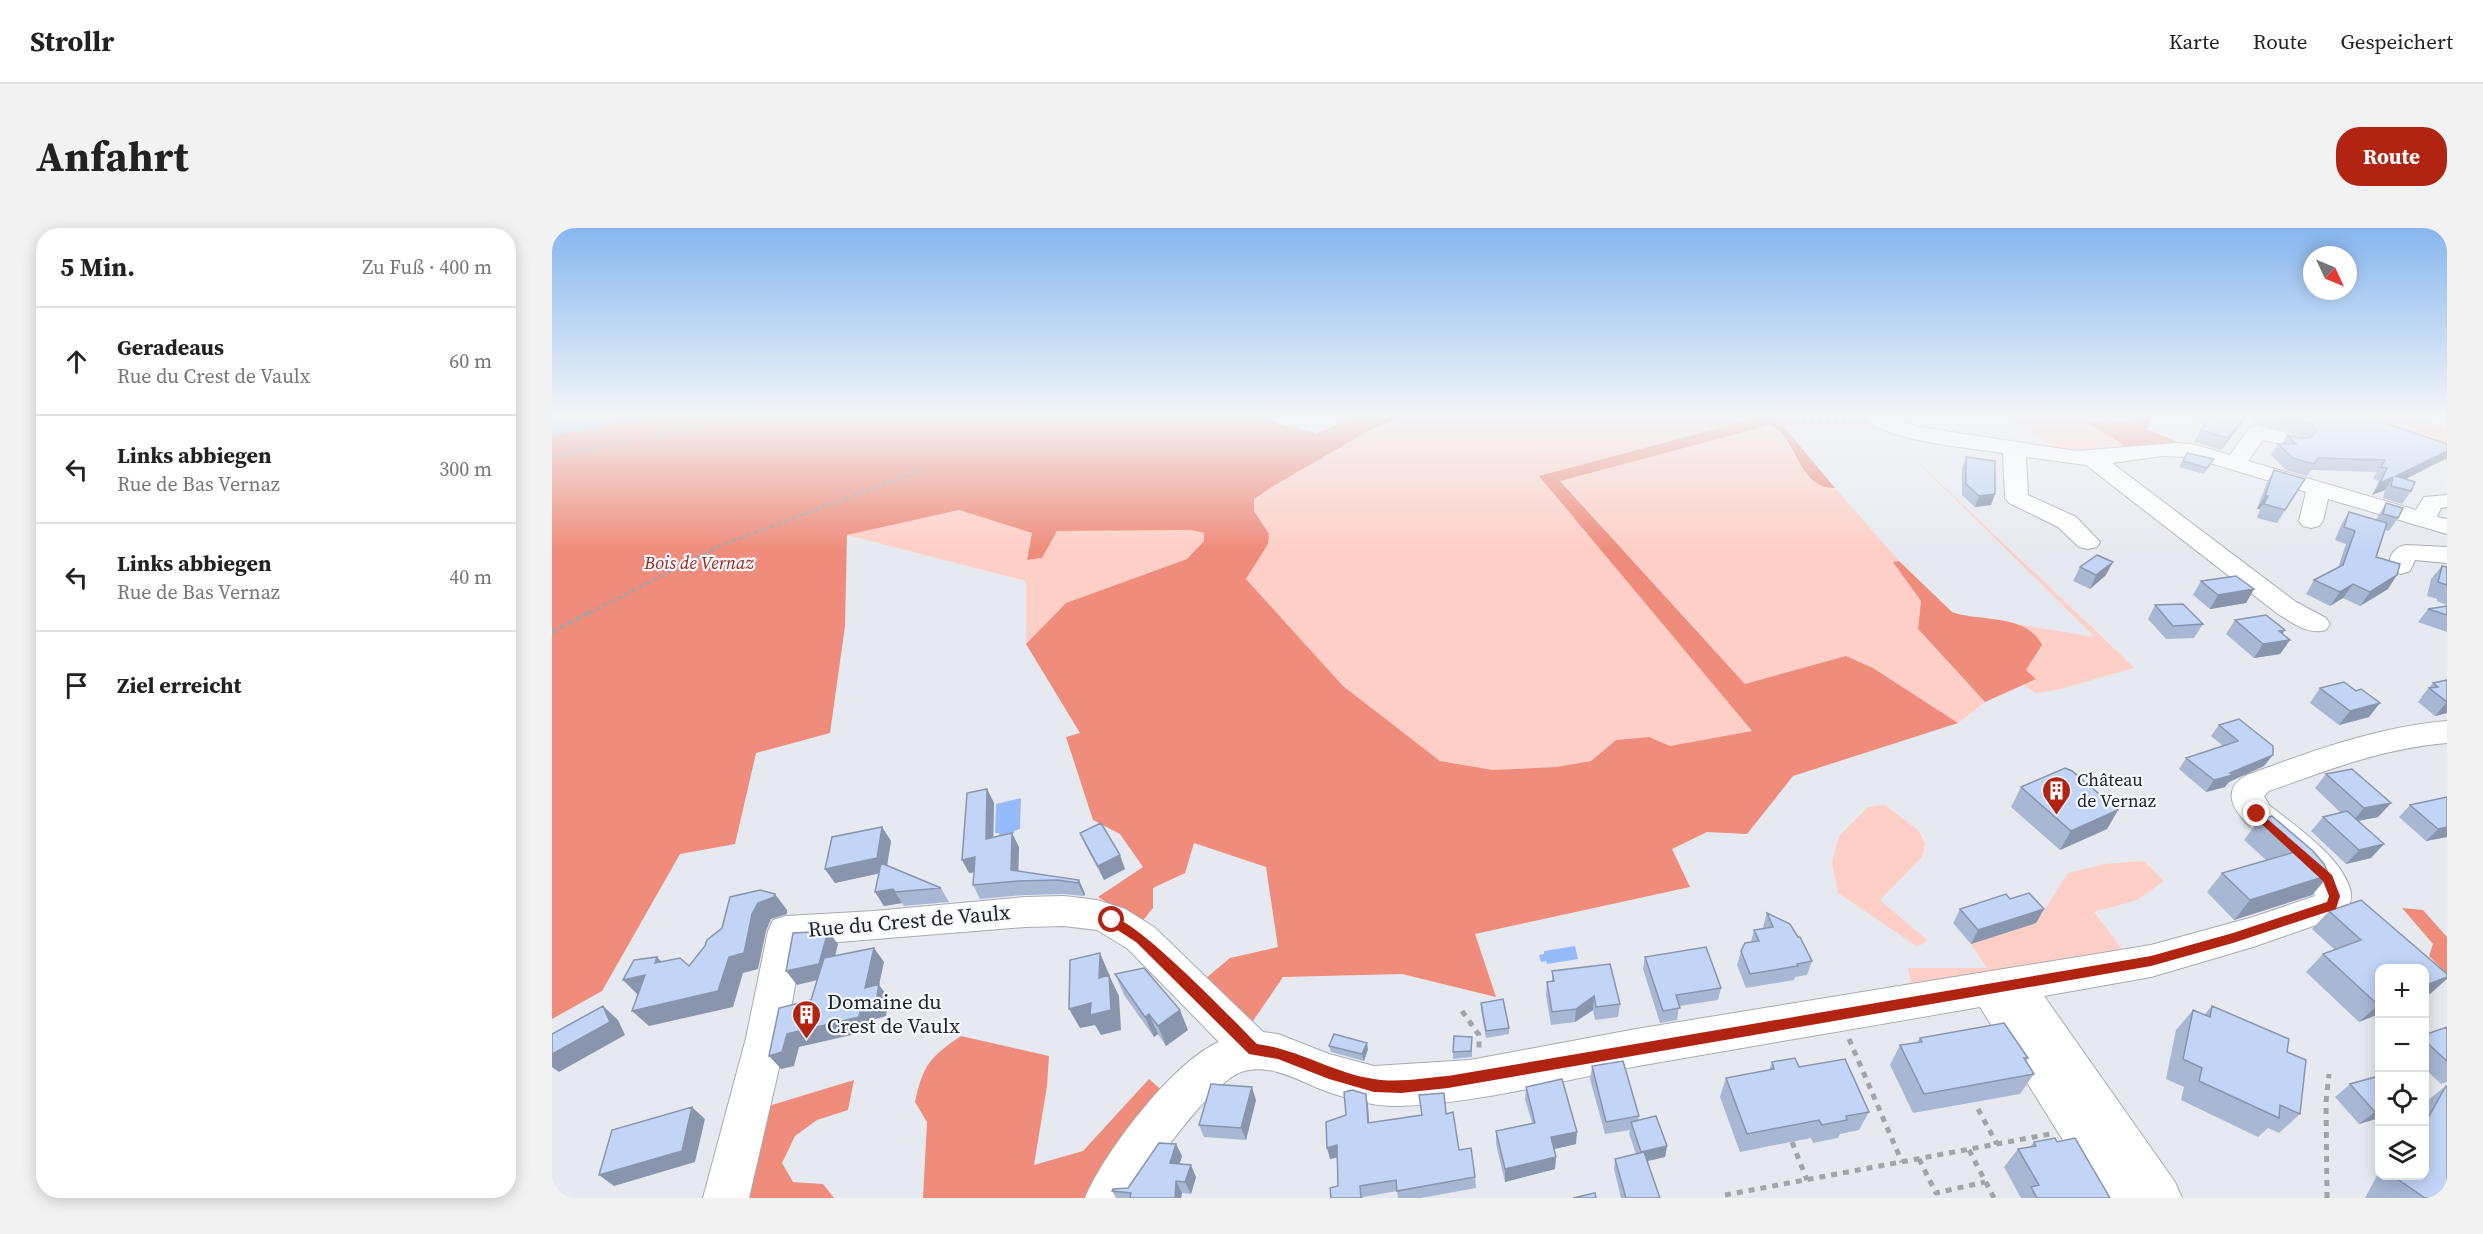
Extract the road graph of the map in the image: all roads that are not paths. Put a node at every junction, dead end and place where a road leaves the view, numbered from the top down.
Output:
1 (2015, 460) edge
2 (2094, 460) edge
3 (2229, 460) edge
4 (2236, 462) joint
5 (2319, 488) junction
6 (2443, 501) dead end
7 (2424, 520) junction
8 (2311, 521) dead end
9 (2447, 526) edge
10 (2088, 542) dead end
11 (2447, 555) edge
12 (2401, 566) edge
13 (2316, 624) dead end
14 (2447, 732) edge
15 (2002, 987) junction
16 (1254, 1050) junction
17 (726, 1198) edge
18 (1107, 1198) edge
19 (2125, 1198) edge
20 (2159, 1198) edge

1 - 10 street
2 - 13 street
3 - 4 street
4 - 5 street
5 - 7 street
5 - 8 street
6 - 7 street
7 - 9 street
11 - 12 street
14 - 15 street
15 - 16 street
15 - 19 street
15 - 20 street
16 - 17 street, Rue du Crest de Vaulx
16 - 18 street

